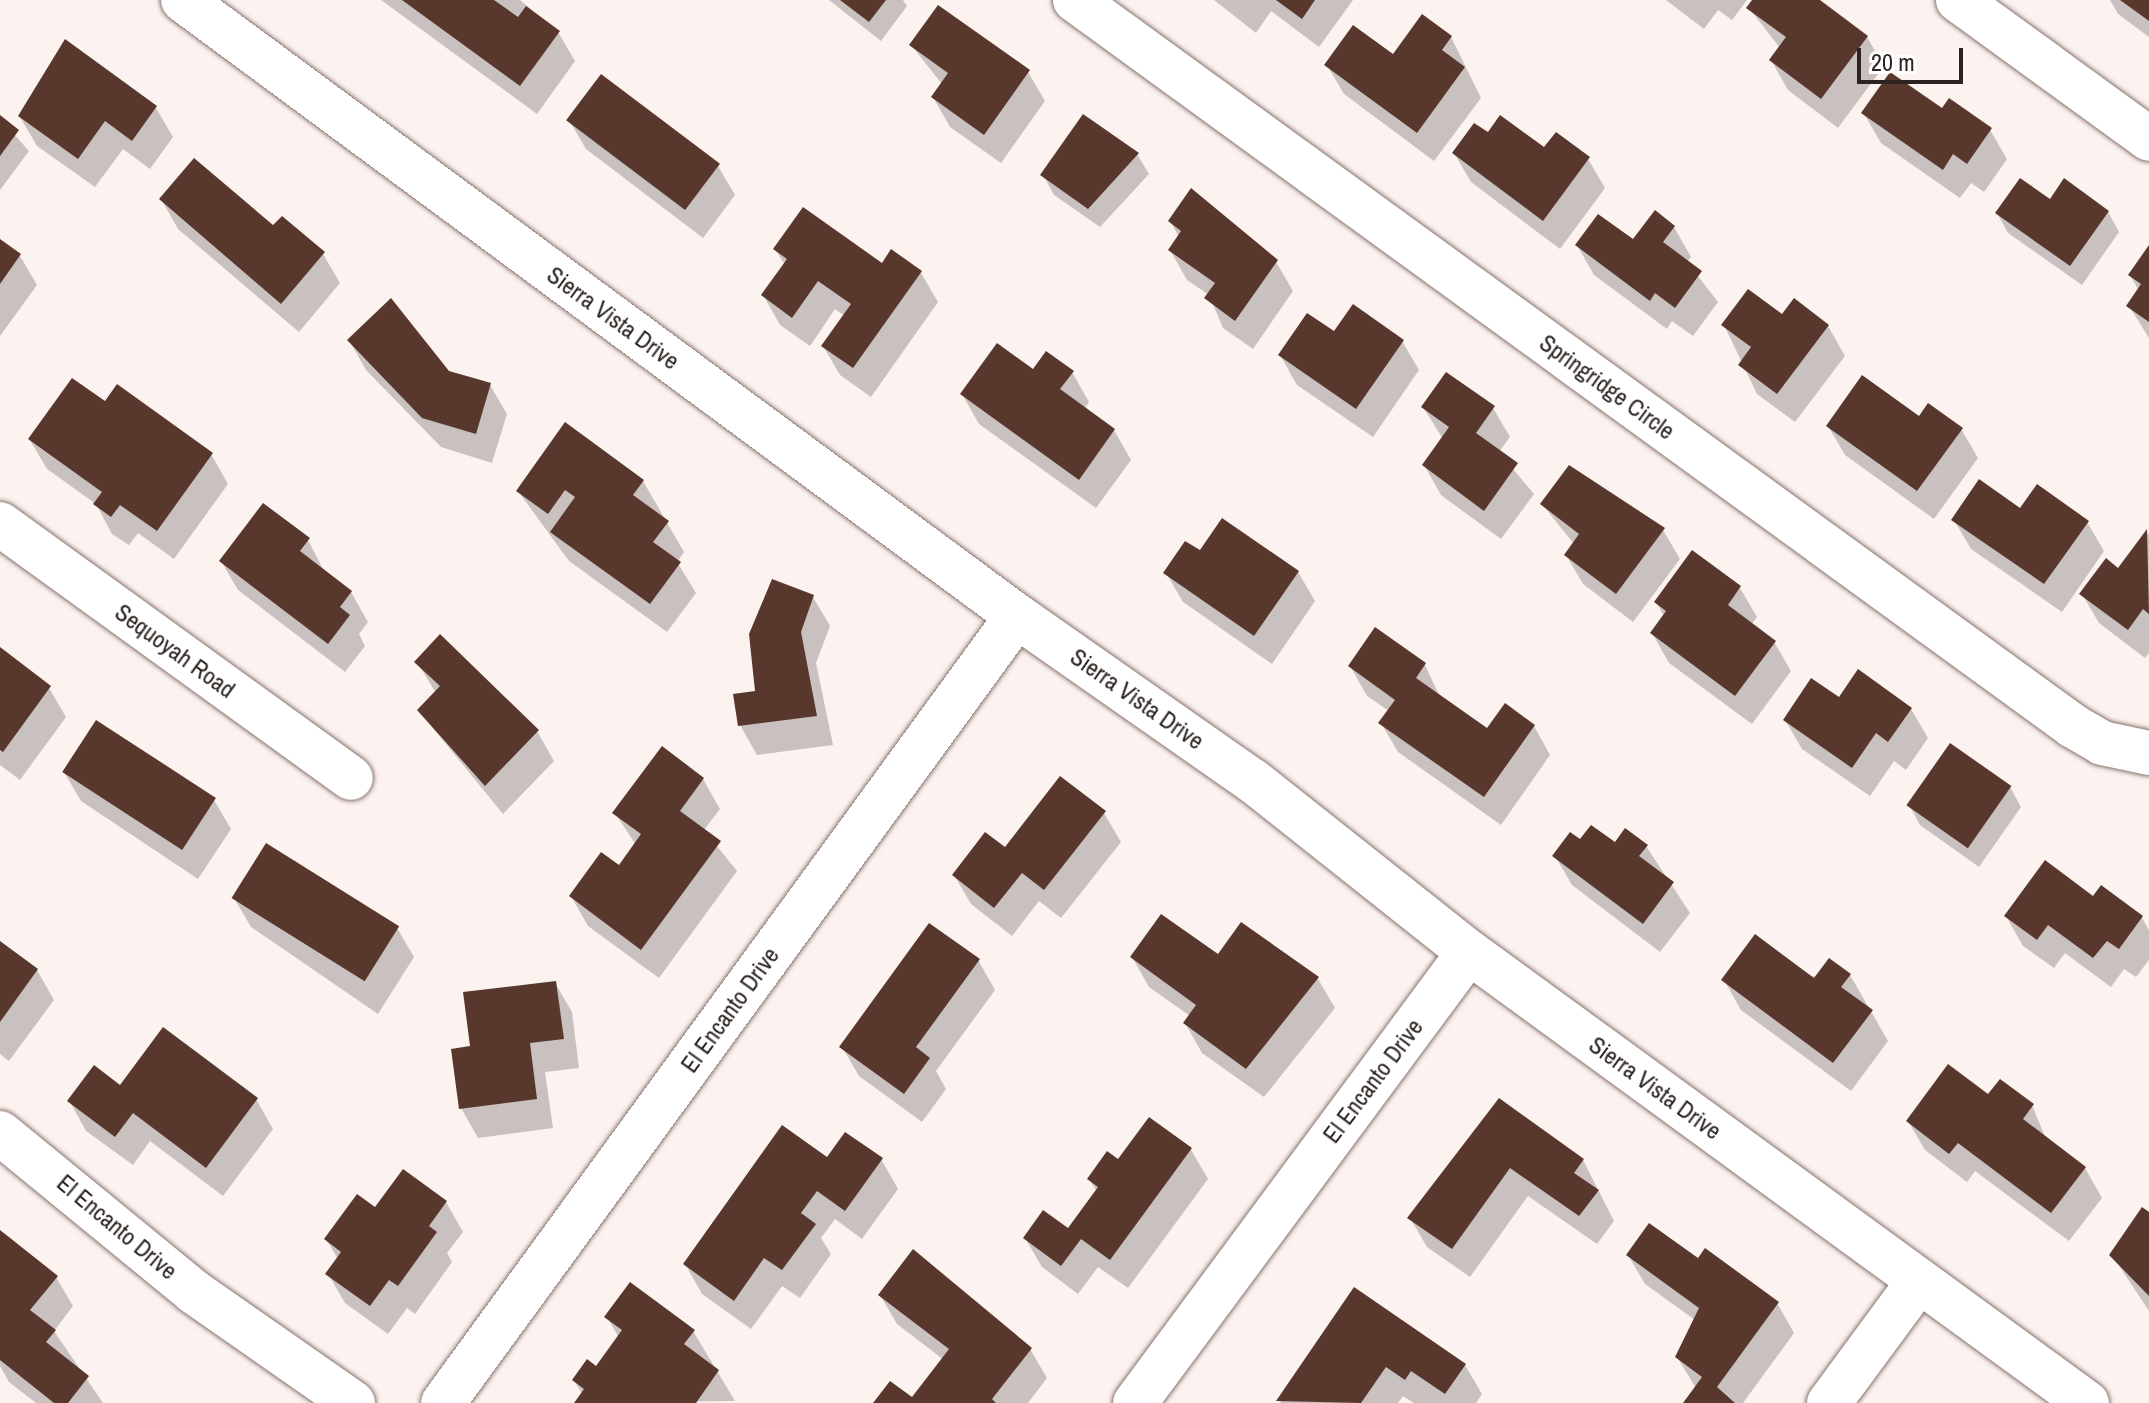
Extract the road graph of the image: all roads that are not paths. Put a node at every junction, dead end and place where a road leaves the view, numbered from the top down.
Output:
1 (183, 0) edge
2 (1075, 0) edge
3 (1958, 0) edge
4 (2149, 139) edge
5 (0, 524) edge
6 (1017, 616) junction
7 (2149, 753) edge
8 (351, 778) dead end
9 (1469, 952) junction
10 (0, 1133) edge
11 (1919, 1281) junction
12 (353, 1403) edge
13 (443, 1403) edge
14 (1135, 1403) edge
15 (1829, 1403) edge
16 (2087, 1403) edge

1 - 6 street, Sierra Vista Drive
2 - 7 street, Springridge Circle
3 - 4 street
5 - 8 street, Sequoyah Road
6 - 9 street, Sierra Vista Drive
6 - 13 street, El Encanto Drive
9 - 11 street, Sierra Vista Drive
9 - 14 street, El Encanto Drive
10 - 12 street, El Encanto Drive
11 - 15 street
11 - 16 street, Sierra Vista Drive

